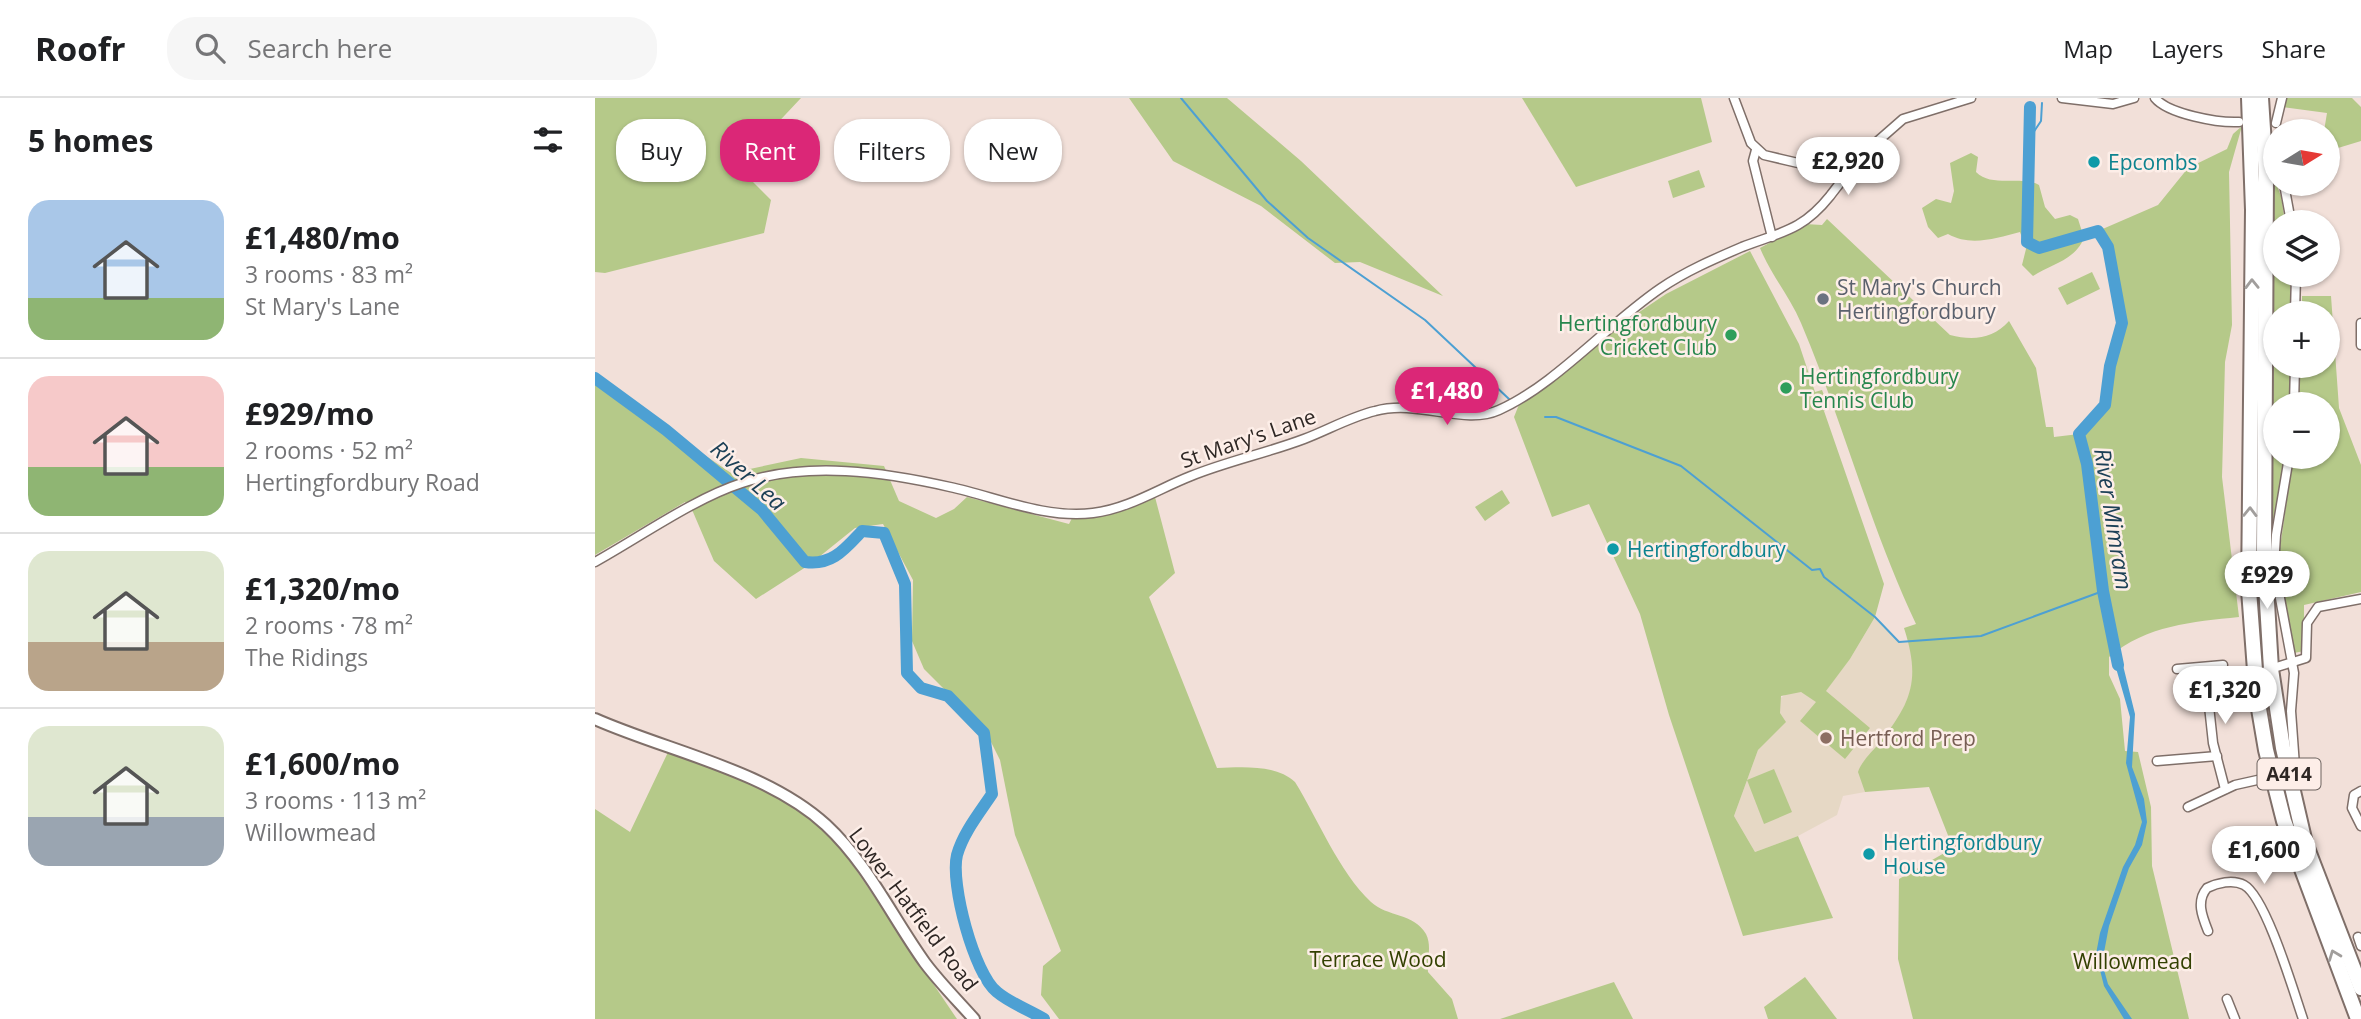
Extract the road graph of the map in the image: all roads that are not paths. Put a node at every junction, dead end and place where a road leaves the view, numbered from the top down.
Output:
1 (1734, 98) edge
2 (1971, 98) edge
3 (2062, 98) edge
4 (2134, 98) edge
5 (2155, 98) edge
6 (2249, 98) edge
7 (2260, 98) edge
8 (2282, 98) edge
9 (2277, 119) edge
10 (2239, 122) dead end
11 (1756, 149) junction
12 (1851, 161) junction
13 (1772, 237) junction
14 (2361, 323) edge
15 (2361, 345) edge
16 (2287, 469) edge
17 (595, 562) edge
18 (2361, 599) edge
19 (2292, 664) junction
20 (2223, 665) dead end
21 (2177, 669) dead end
22 (2205, 669) junction
23 (2271, 669) junction
24 (2254, 671) junction
25 (595, 719) edge
26 (2217, 756) junction
27 (2157, 761) dead end
28 (2292, 769) junction
29 (2272, 776) junction
30 (2225, 789) junction
31 (2361, 791) edge
32 (2188, 807) dead end
33 (2361, 826) edge
34 (2208, 931) dead end
35 (2361, 988) edge
36 (2227, 999) dead end
37 (2359, 1018) edge
38 (974, 1019) edge
39 (2235, 1019) edge
40 (2303, 1019) edge

1 - 11 street
2 - 12 street
3 - 4 street
5 - 10 street
24 -> 6 highway, A414
7 - 23 highway, A414
8 - 9 street
11 - 12 street
11 - 13 street
12 - 13 street, St Mary's Lane
13 - 17 street, St Mary's Lane
14 - 15 street
16 - 19 street
18 - 19 street
19 - 23 street
19 - 28 street
20 - 22 street
21 - 22 street
22 - 26 street
23 - 24 street
23 - 28 highway, A414
24 - 29 highway, A414
25 - 38 main road, Lower Hatfield Road
26 - 27 street
26 - 30 street
28 - 29 street
28 - 35 highway, A414
29 - 30 street
37 -> 29 highway, A414
30 - 32 street
31 - 33 street
34 - 40 street
36 - 39 street

